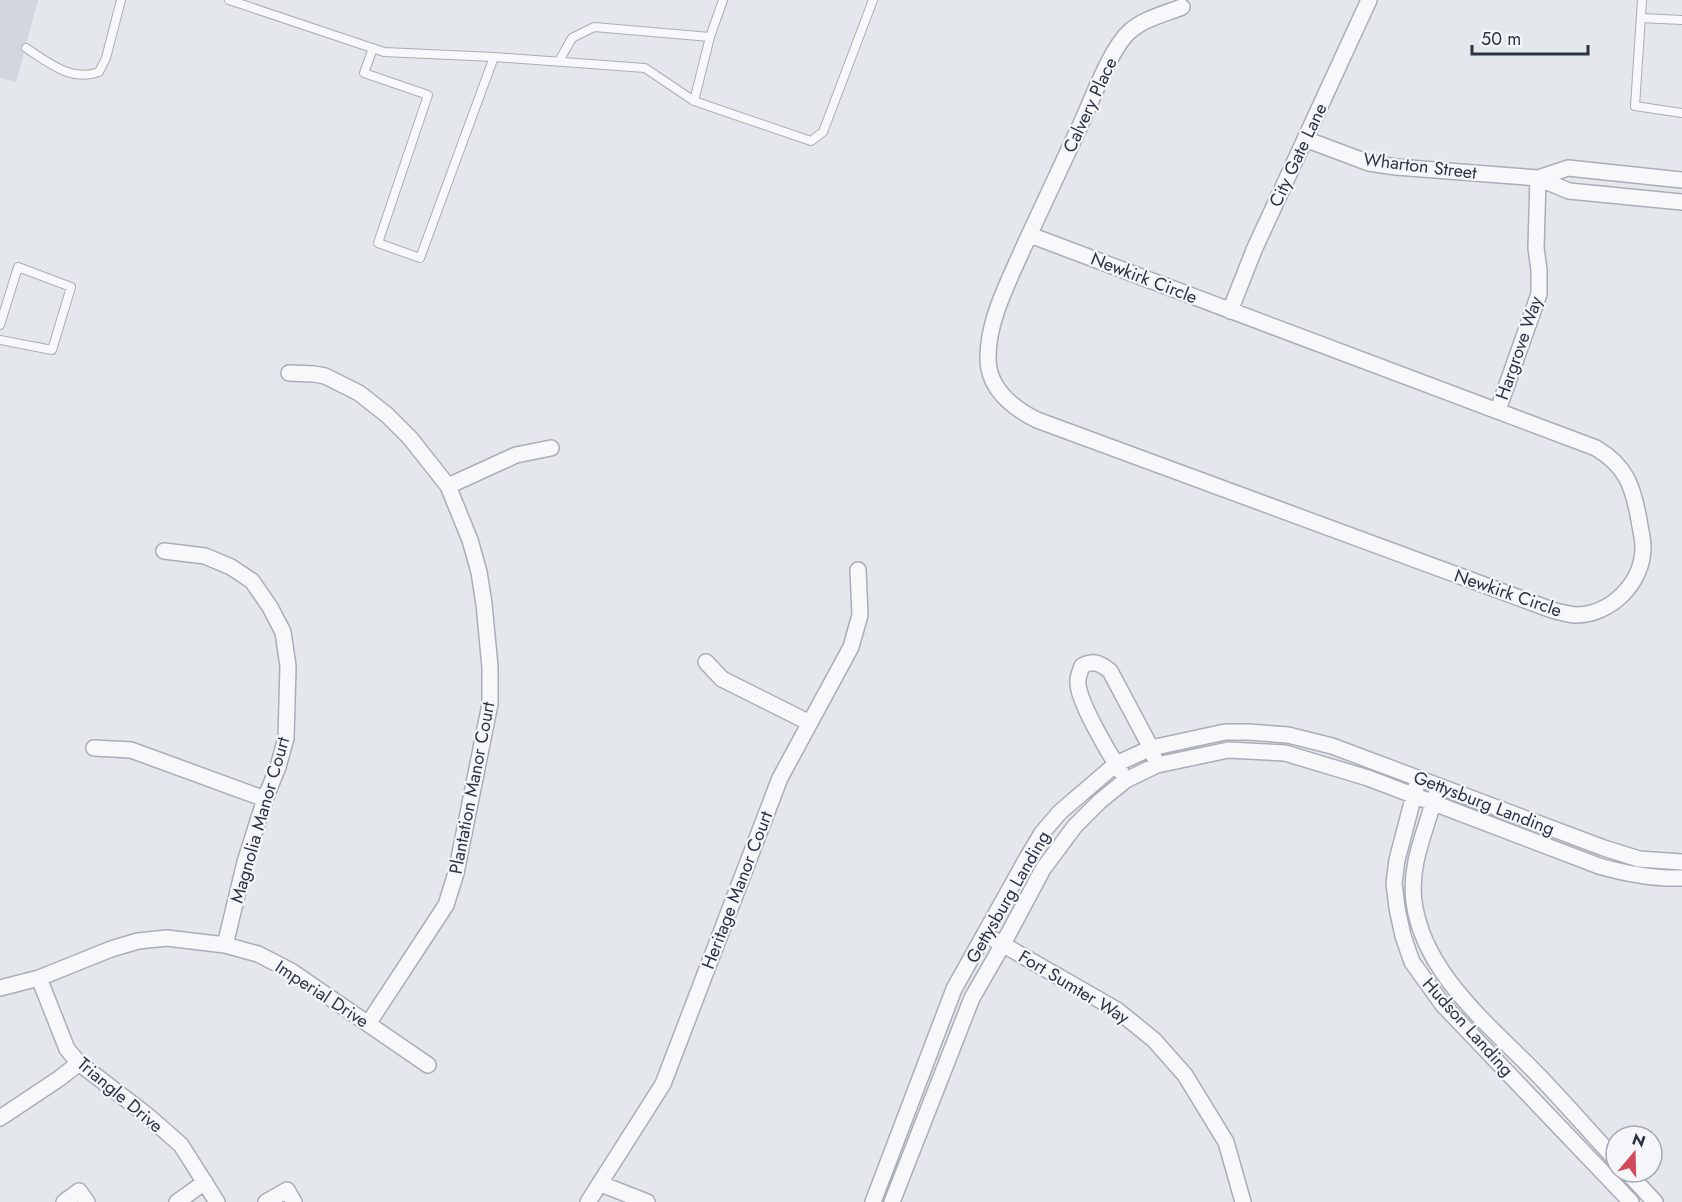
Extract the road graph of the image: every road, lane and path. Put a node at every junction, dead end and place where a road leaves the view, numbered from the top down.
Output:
1 (121, 0) edge
2 (229, 0) edge
3 (723, 0) edge
4 (873, 0) edge
5 (1369, 0) edge
6 (1642, 0) edge
7 (250, 3) edge
8 (1182, 7) dead end
9 (1641, 18) junction
10 (1682, 20) edge
11 (710, 37) junction
12 (26, 48) dead end
13 (373, 48) junction
14 (494, 57) junction
15 (559, 61) junction
16 (694, 100) junction
17 (1682, 113) edge
18 (1305, 139) junction
19 (1538, 178) junction
20 (1682, 180) edge
21 (1682, 202) edge
22 (1029, 235) junction
23 (1230, 311) junction
24 (0, 325) edge
25 (0, 340) edge
26 (289, 373) dead end
27 (1498, 410) junction
28 (551, 448) dead end
29 (448, 486) junction
30 (164, 551) dead end
31 (858, 570) dead end
32 (706, 662) dead end
33 (810, 723) junction
34 (94, 748) dead end
35 (1151, 748) junction
36 (1116, 764) junction
37 (1156, 765) junction
38 (1419, 779) junction
39 (1126, 780) junction
40 (1437, 785) junction
41 (1413, 797) junction
42 (265, 800) junction
43 (1433, 803) junction
44 (1682, 862) edge
45 (1682, 878) edge
46 (985, 934) junction
47 (1004, 944) junction
48 (225, 945) junction
49 (39, 978) junction
50 (0, 988) edge
51 (368, 1024) junction
52 (80, 1063) junction
53 (428, 1065) dead end
54 (0, 1119) edge
55 (1604, 1147) edge
56 (205, 1182) junction
57 (601, 1184) junction
58 (1638, 1184) edge
59 (64, 1202) edge
60 (87, 1202) edge
61 (177, 1202) edge
62 (217, 1202) edge
63 (266, 1202) edge
64 (294, 1202) edge
65 (588, 1202) edge
66 (646, 1202) edge
67 (873, 1202) edge
68 (892, 1202) edge
69 (1243, 1202) edge
70 (1630, 1202) edge
71 (1655, 1202) edge

1 - 12 lane
2 - 7 lane
3 - 11 lane
4 - 16 lane
5 - 18 street, City Gate Lane
6 - 9 lane
7 - 13 lane
8 - 22 street, Calvery Place
9 - 10 lane
9 - 17 lane
11 - 15 lane
11 - 16 lane
13 - 14 lane
13 - 14 lane
14 - 15 lane
15 - 16 lane
18 - 19 street, Wharton Street
18 - 23 street, City Gate Lane
19 - 20 street, Wharton Street
19 - 21 street, Wharton Street
19 - 27 street, Hargrove Way
22 - 23 street, Newkirk Circle
22 - 27 street, Newkirk Circle
23 - 27 street, Newkirk Circle
24 - 25 lane
26 - 29 street, Plantation Manor Court
28 - 29 street
29 - 51 street, Plantation Manor Court
30 - 42 street, Magnolia Manor Court
31 - 33 street, Heritage Manor Court
32 - 33 street
33 - 57 street, Heritage Manor Court
34 - 42 street
35 - 36 street, Gettysburg Landing
35 - 36 street
35 - 37 street
35 - 38 street, Gettysburg Landing
36 - 39 street
36 - 46 street, Gettysburg Landing
37 - 39 street, Gettysburg Landing
37 - 41 street, Gettysburg Landing
38 - 40 street, Gettysburg Landing
38 - 41 street, Hudson Landing
39 - 47 street, Gettysburg Landing
40 - 43 street, Hudson Landing
40 - 44 street, Gettysburg Landing
41 - 43 street, Gettysburg Landing
41 - 70 street, Hudson Landing
42 - 48 street, Magnolia Manor Court
43 - 45 street, Gettysburg Landing
43 - 55 street, Hudson Landing
46 - 47 street, Fort Sumter Way
46 - 67 street, Gettysburg Landing
47 - 68 street, Gettysburg Landing
47 - 69 street, Fort Sumter Way
48 - 49 street, Imperial Drive
48 - 51 street, Imperial Drive
49 - 50 street, Imperial Drive
49 - 52 street, Triangle Drive
51 - 53 street, Imperial Drive
52 - 54 street
52 - 56 street, Triangle Drive
56 - 61 street
56 - 62 street, Triangle Drive
57 - 65 street, Heritage Manor Court
57 - 66 street
58 - 71 street
59 - 60 street
63 - 64 street

